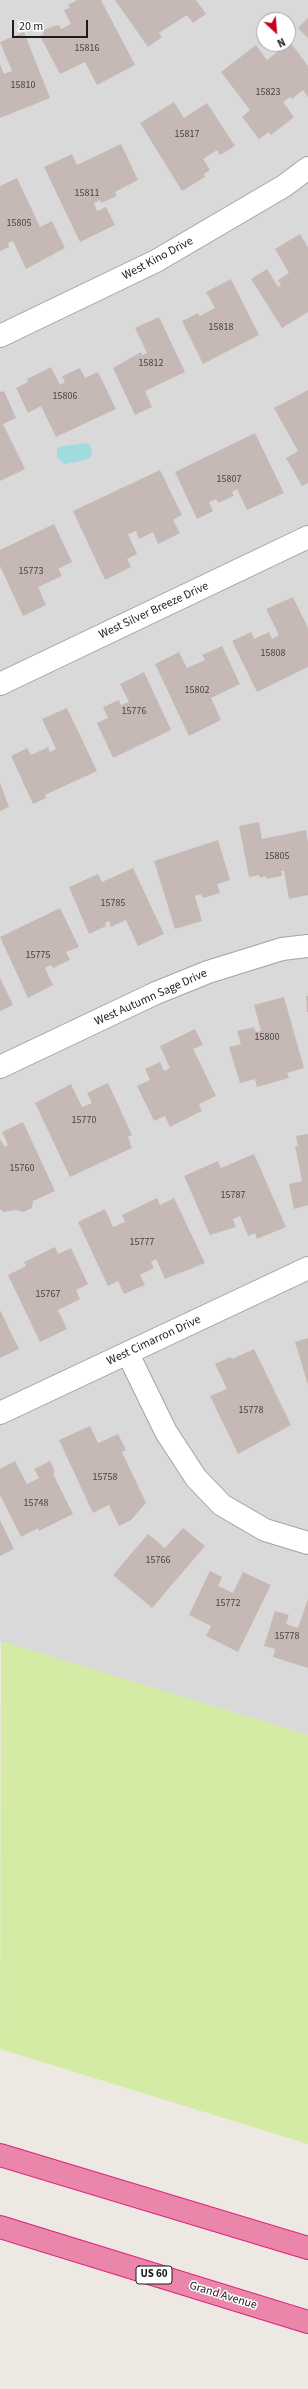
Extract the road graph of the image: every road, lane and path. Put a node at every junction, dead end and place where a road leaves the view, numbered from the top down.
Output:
1 (308, 168) edge
2 (0, 336) edge
3 (308, 537) edge
4 (0, 684) edge
5 (308, 946) edge
6 (0, 1068) edge
7 (308, 1268) edge
8 (128, 1354) junction
9 (0, 1413) edge
10 (308, 1543) edge
11 (0, 2155) edge
12 (0, 2226) edge
13 (308, 2248) edge
14 (308, 2322) edge

1 - 2 street, West Kino Drive
3 - 4 street, West Silver Breeze Drive
5 - 6 street, West Autumn Sage Drive
7 - 8 street, West Cimarron Drive
8 - 9 street, West Cimarron Drive
8 - 10 street
11 - 13 highway
12 - 14 highway, Grand Avenue / US 60

